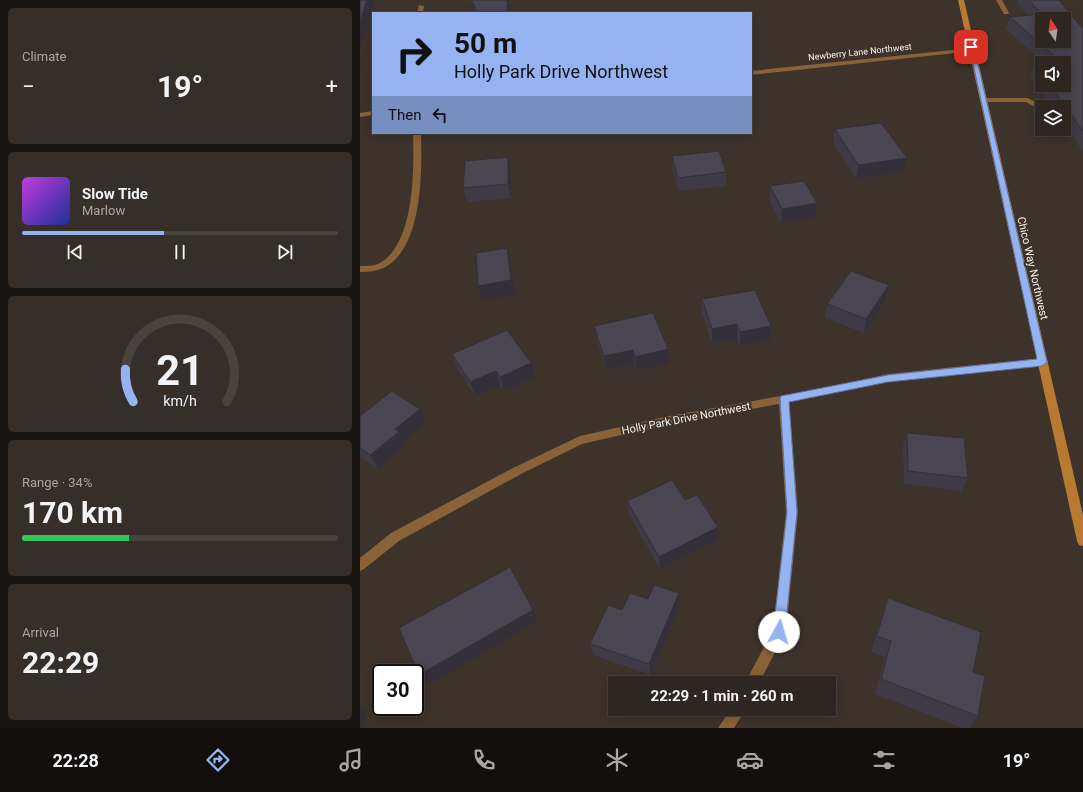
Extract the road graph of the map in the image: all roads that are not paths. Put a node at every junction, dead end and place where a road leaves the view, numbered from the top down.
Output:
1 (961, 0) edge
2 (999, 0) edge
3 (421, 6) dead end
4 (420, 12) edge
5 (1006, 13) dead end
6 (972, 50) junction
7 (752, 73) edge
8 (983, 100) junction
9 (1035, 104) edge
10 (372, 113) edge
11 (360, 115) edge
12 (418, 134) edge
13 (360, 269) edge
14 (1042, 362) junction
15 (784, 399) junction
16 (1079, 507) edge
17 (1083, 541) edge
18 (360, 564) edge
19 (756, 676) edge
20 (734, 716) edge
21 (725, 728) edge

1 - 6 main road, Chico Way Northwest
2 - 5 street
3 - 4 street
6 - 7 street, Newberry Lane Northwest
6 - 8 main road, Chico Way Northwest
8 - 9 street
8 - 14 main road, Chico Way Northwest
10 - 11 street
12 - 13 street
14 - 15 street, Holly Park Drive Northwest
14 - 16 main road, Chico Way Northwest
15 - 18 street, Holly Park Drive Northwest
15 - 19 street
16 - 17 main road, Chico Way Northwest
20 - 21 street

